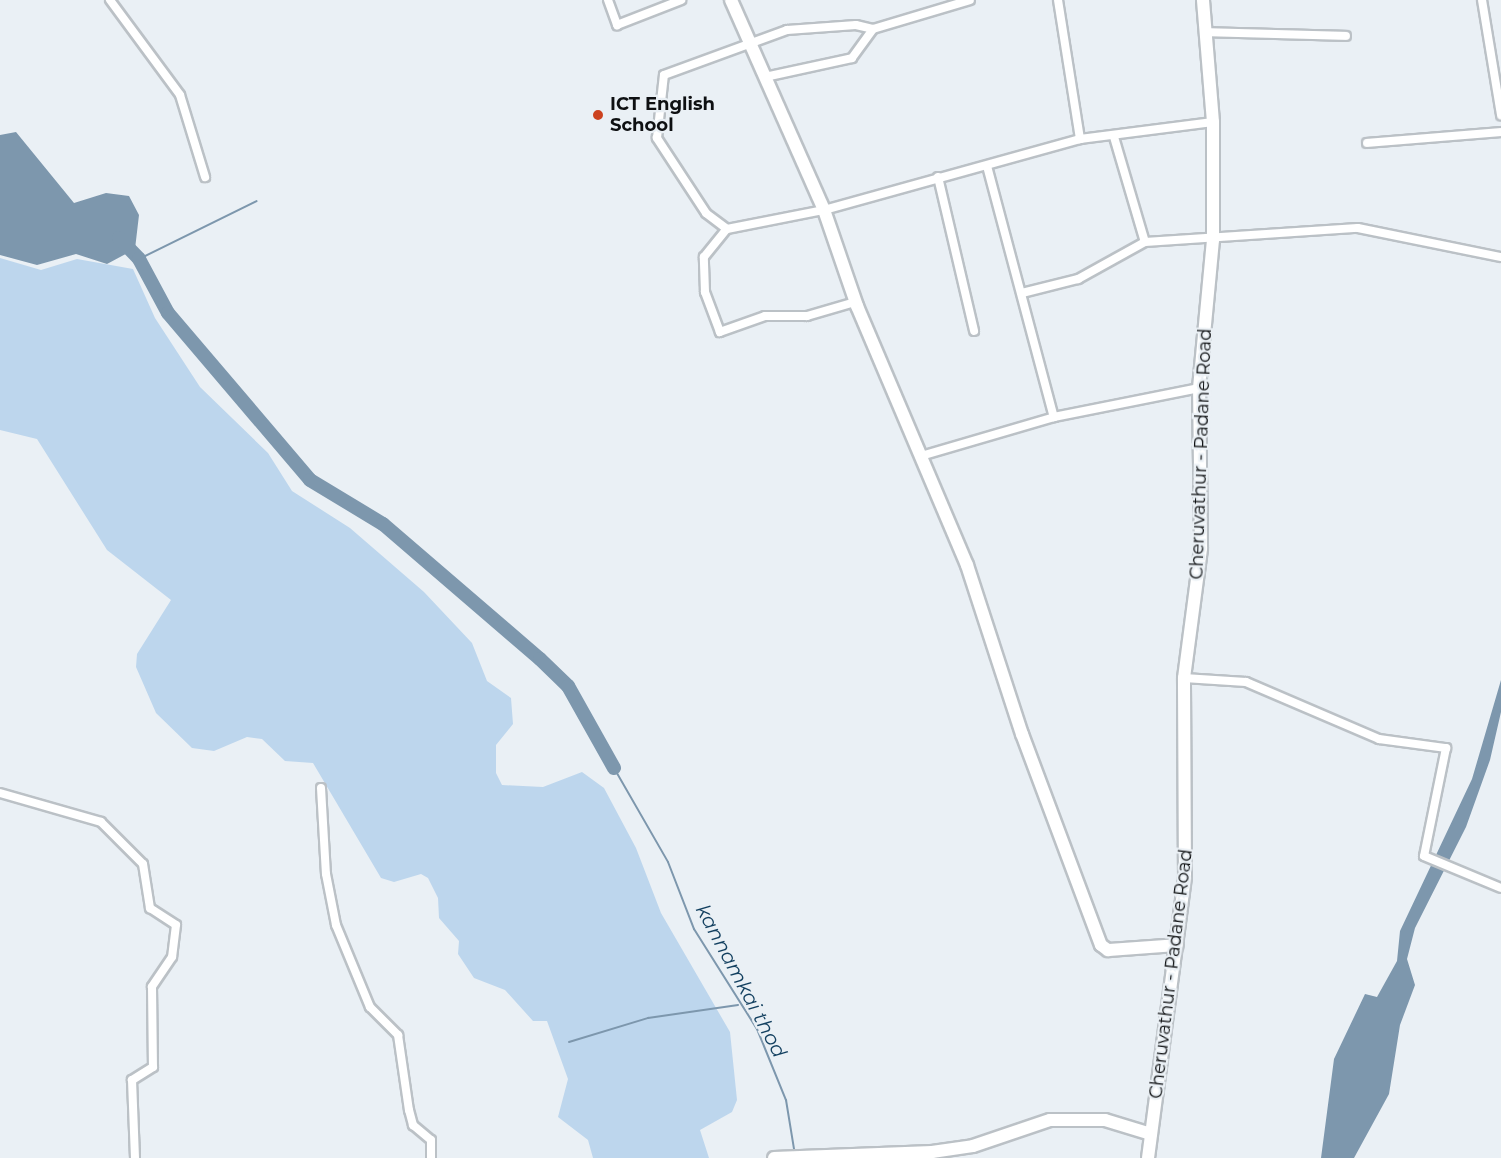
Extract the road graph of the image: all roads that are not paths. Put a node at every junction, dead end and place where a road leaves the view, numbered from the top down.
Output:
1 (110, 0) edge
2 (608, 0) edge
3 (681, 0) edge
4 (731, 0) edge
5 (970, 0) edge
6 (1058, 0) edge
7 (1203, 0) edge
8 (1482, 0) edge
9 (873, 29) junction
10 (1205, 32) junction
11 (1346, 36) dead end
12 (749, 41) junction
13 (765, 77) junction
14 (1501, 115) edge
15 (1213, 122) junction
16 (1501, 132) edge
17 (1114, 137) junction
18 (1080, 139) junction
19 (1367, 142) dead end
20 (987, 166) junction
21 (205, 177) dead end
22 (939, 177) junction
23 (824, 210) junction
24 (727, 229) junction
25 (1213, 240) junction
26 (1145, 242) junction
27 (1501, 257) edge
28 (1022, 293) junction
29 (855, 302) junction
30 (974, 331) dead end
31 (1199, 388) junction
32 (1054, 417) junction
33 (921, 456) junction
34 (1184, 678) junction
35 (321, 788) dead end
36 (0, 793) edge
37 (1501, 888) edge
38 (1177, 945) junction
39 (1151, 1134) junction
40 (135, 1158) edge
41 (431, 1158) edge
42 (774, 1158) edge
43 (1148, 1158) edge

1 - 21 street
2 - 3 street
4 - 12 street
5 - 9 street
6 - 18 street
7 - 10 street, Cheruvathur - Padane Road
8 - 14 street
9 - 12 street
9 - 13 street
10 - 11 street
10 - 15 street, Cheruvathur - Padane Road
12 - 13 street
12 - 24 street
13 - 23 street
15 - 17 street
15 - 25 street, Cheruvathur - Padane Road
16 - 19 street
17 - 18 street
17 - 26 street
18 - 20 street
20 - 22 street
20 - 28 street
22 - 23 street
22 - 30 street
23 - 24 street
23 - 29 street
24 - 29 street
25 - 26 street
25 - 27 street
25 - 31 street, Cheruvathur - Padane Road
26 - 28 street
28 - 32 street
29 - 33 street
31 - 32 street
31 - 34 street, Cheruvathur - Padane Road
32 - 33 street
33 - 38 street
34 - 37 street
34 - 38 street, Cheruvathur - Padane Road
35 - 41 street
36 - 40 street
38 - 39 street, Cheruvathur - Padane Road
39 - 42 street
39 - 43 street, Cheruvathur - Padane Road

